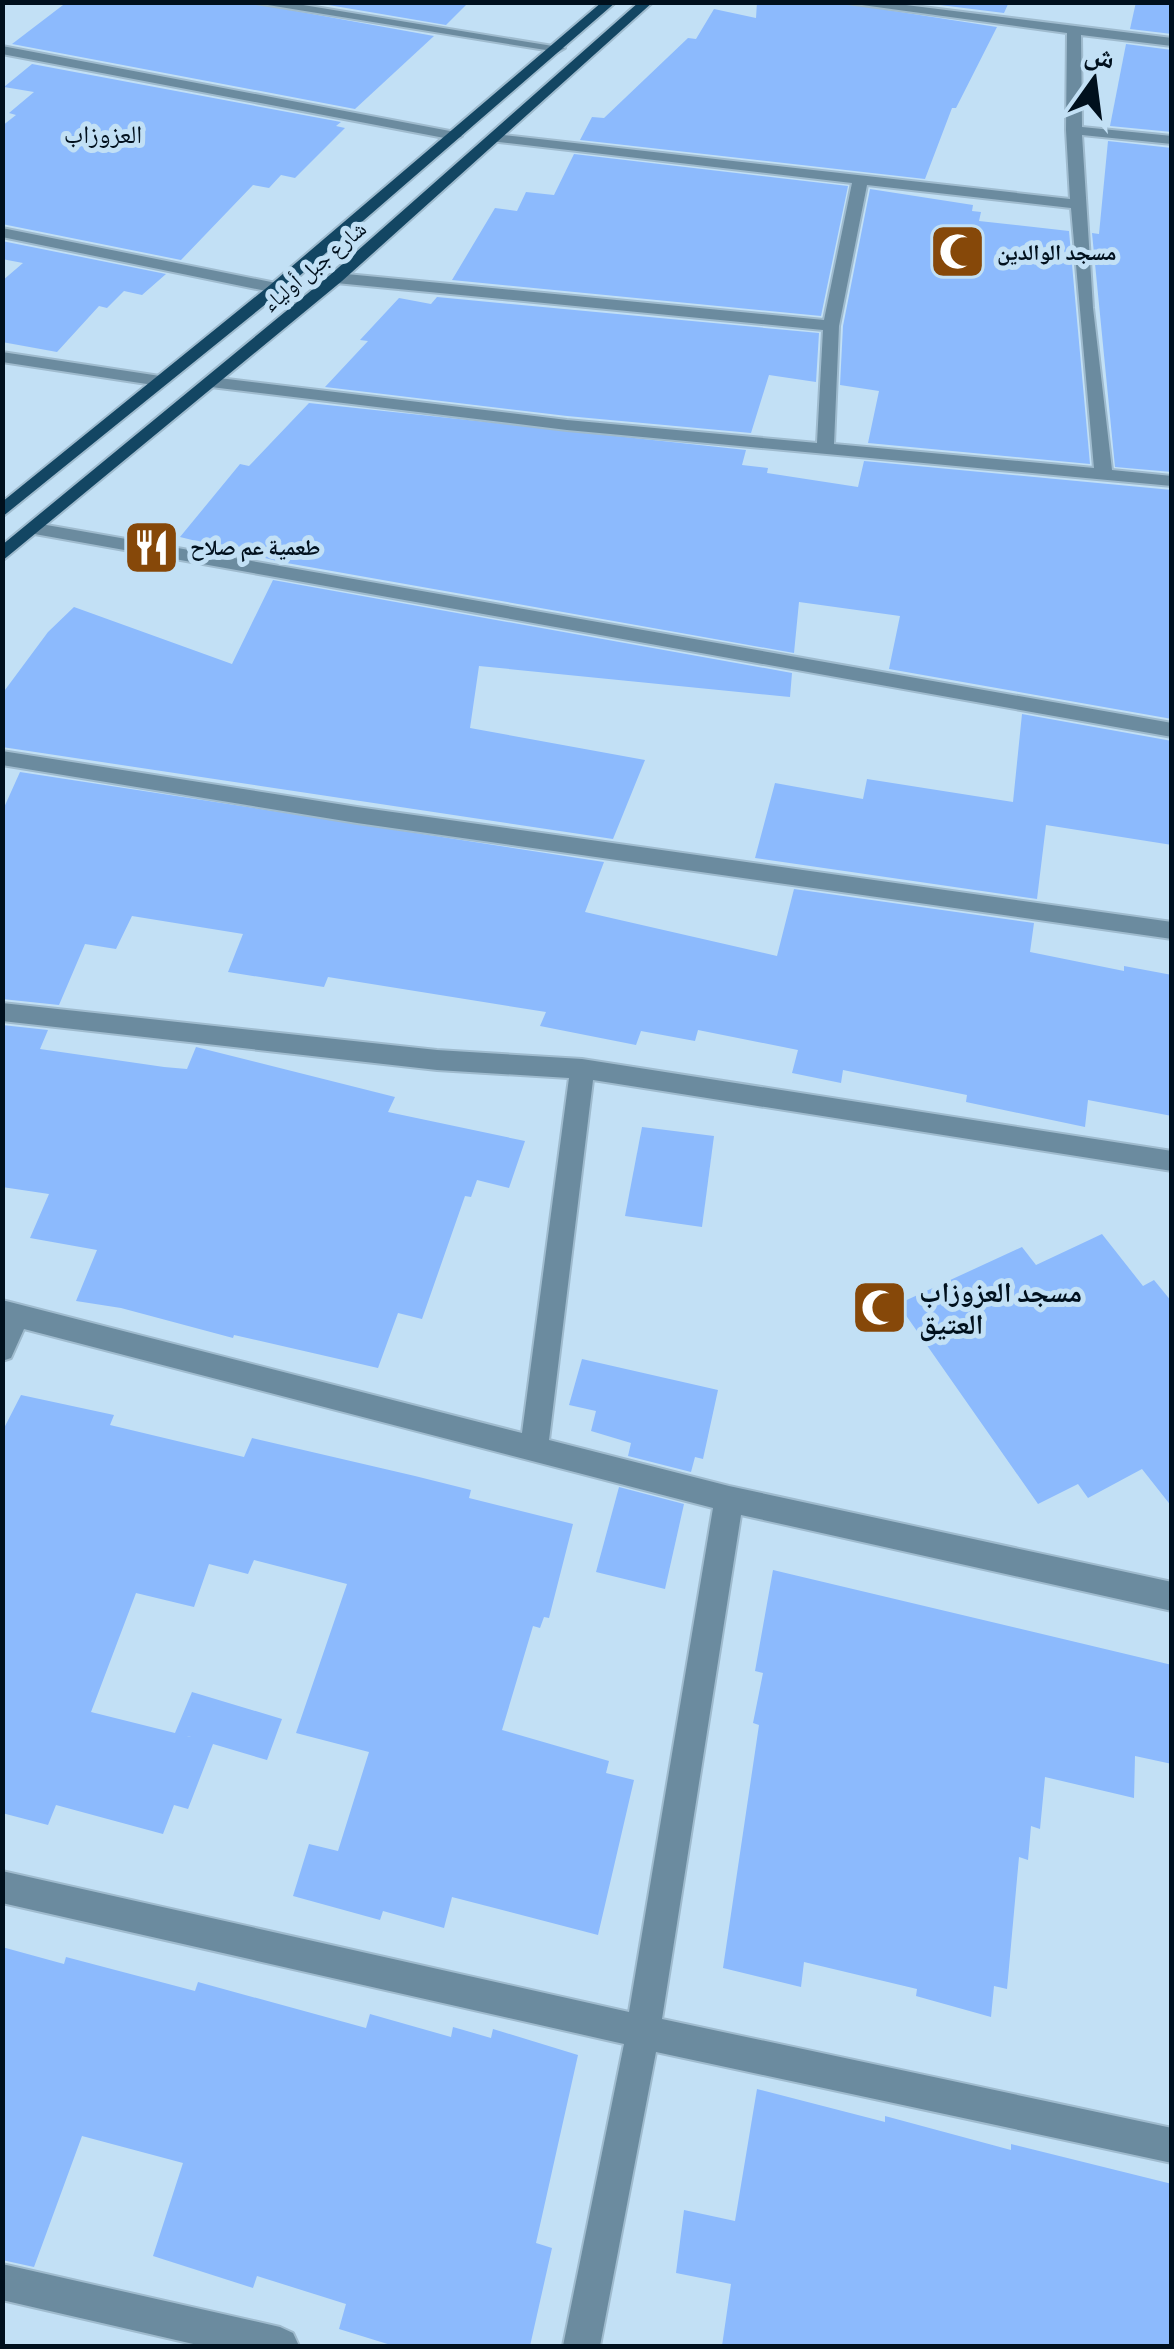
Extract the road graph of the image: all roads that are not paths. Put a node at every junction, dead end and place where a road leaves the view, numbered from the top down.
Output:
1 (256, 2) edge
2 (610, 2) edge
3 (647, 2) edge
4 (846, 2) edge
5 (1074, 31) junction
6 (1172, 42) edge
7 (558, 48) junction
8 (2, 50) edge
9 (1073, 130) junction
10 (455, 136) junction
11 (495, 138) junction
12 (1172, 140) edge
13 (860, 181) junction
14 (1076, 204) junction
15 (2, 232) edge
16 (336, 278) junction
17 (276, 288) junction
18 (831, 326) junction
19 (2, 357) edge
20 (160, 381) junction
21 (211, 382) junction
22 (825, 448) junction
23 (1103, 474) junction
24 (1172, 481) edge
25 (2, 512) edge
26 (35, 529) junction
27 (2, 555) edge
28 (1172, 730) edge
29 (2, 758) edge
30 (1172, 931) edge
31 (2, 1012) edge
32 (582, 1069) junction
33 (1172, 1160) edge
34 (10, 1313) edge
35 (2, 1349) edge
36 (534, 1448) junction
37 (729, 1499) junction
38 (1172, 1597) edge
39 (2, 1887) edge
40 (643, 2032) junction
41 (1172, 2146) edge
42 (2, 2282) edge
43 (280, 2346) edge
44 (581, 2346) edge

1 - 7 street
2 - 7 main road, شارع جبل أولياء
3 - 11 main road, شارع جبل أولياء
4 - 5 street
5 - 6 street
5 - 9 street
7 - 10 main road, شارع جبل أولياء
8 - 10 street
9 - 12 street
9 - 14 street
10 - 17 main road, شارع جبل أولياء
11 - 13 street
11 - 16 main road, شارع جبل أولياء
13 - 14 street
13 - 18 street
14 - 23 street
15 - 17 street
16 - 18 street
16 - 21 main road, شارع جبل أولياء
17 - 20 main road, شارع جبل أولياء
18 - 22 street
19 - 20 street
20 - 25 main road, شارع جبل أولياء
21 - 22 street
21 - 26 main road, شارع جبل أولياء
22 - 23 street
23 - 24 street
26 - 27 main road, شارع جبل أولياء
26 - 28 street
29 - 30 street
31 - 32 street
32 - 33 street
32 - 36 street
34 - 35 street
34 - 36 street
36 - 37 street
37 - 38 street
37 - 40 street
39 - 40 street
40 - 41 street
40 - 44 street
42 - 43 street

